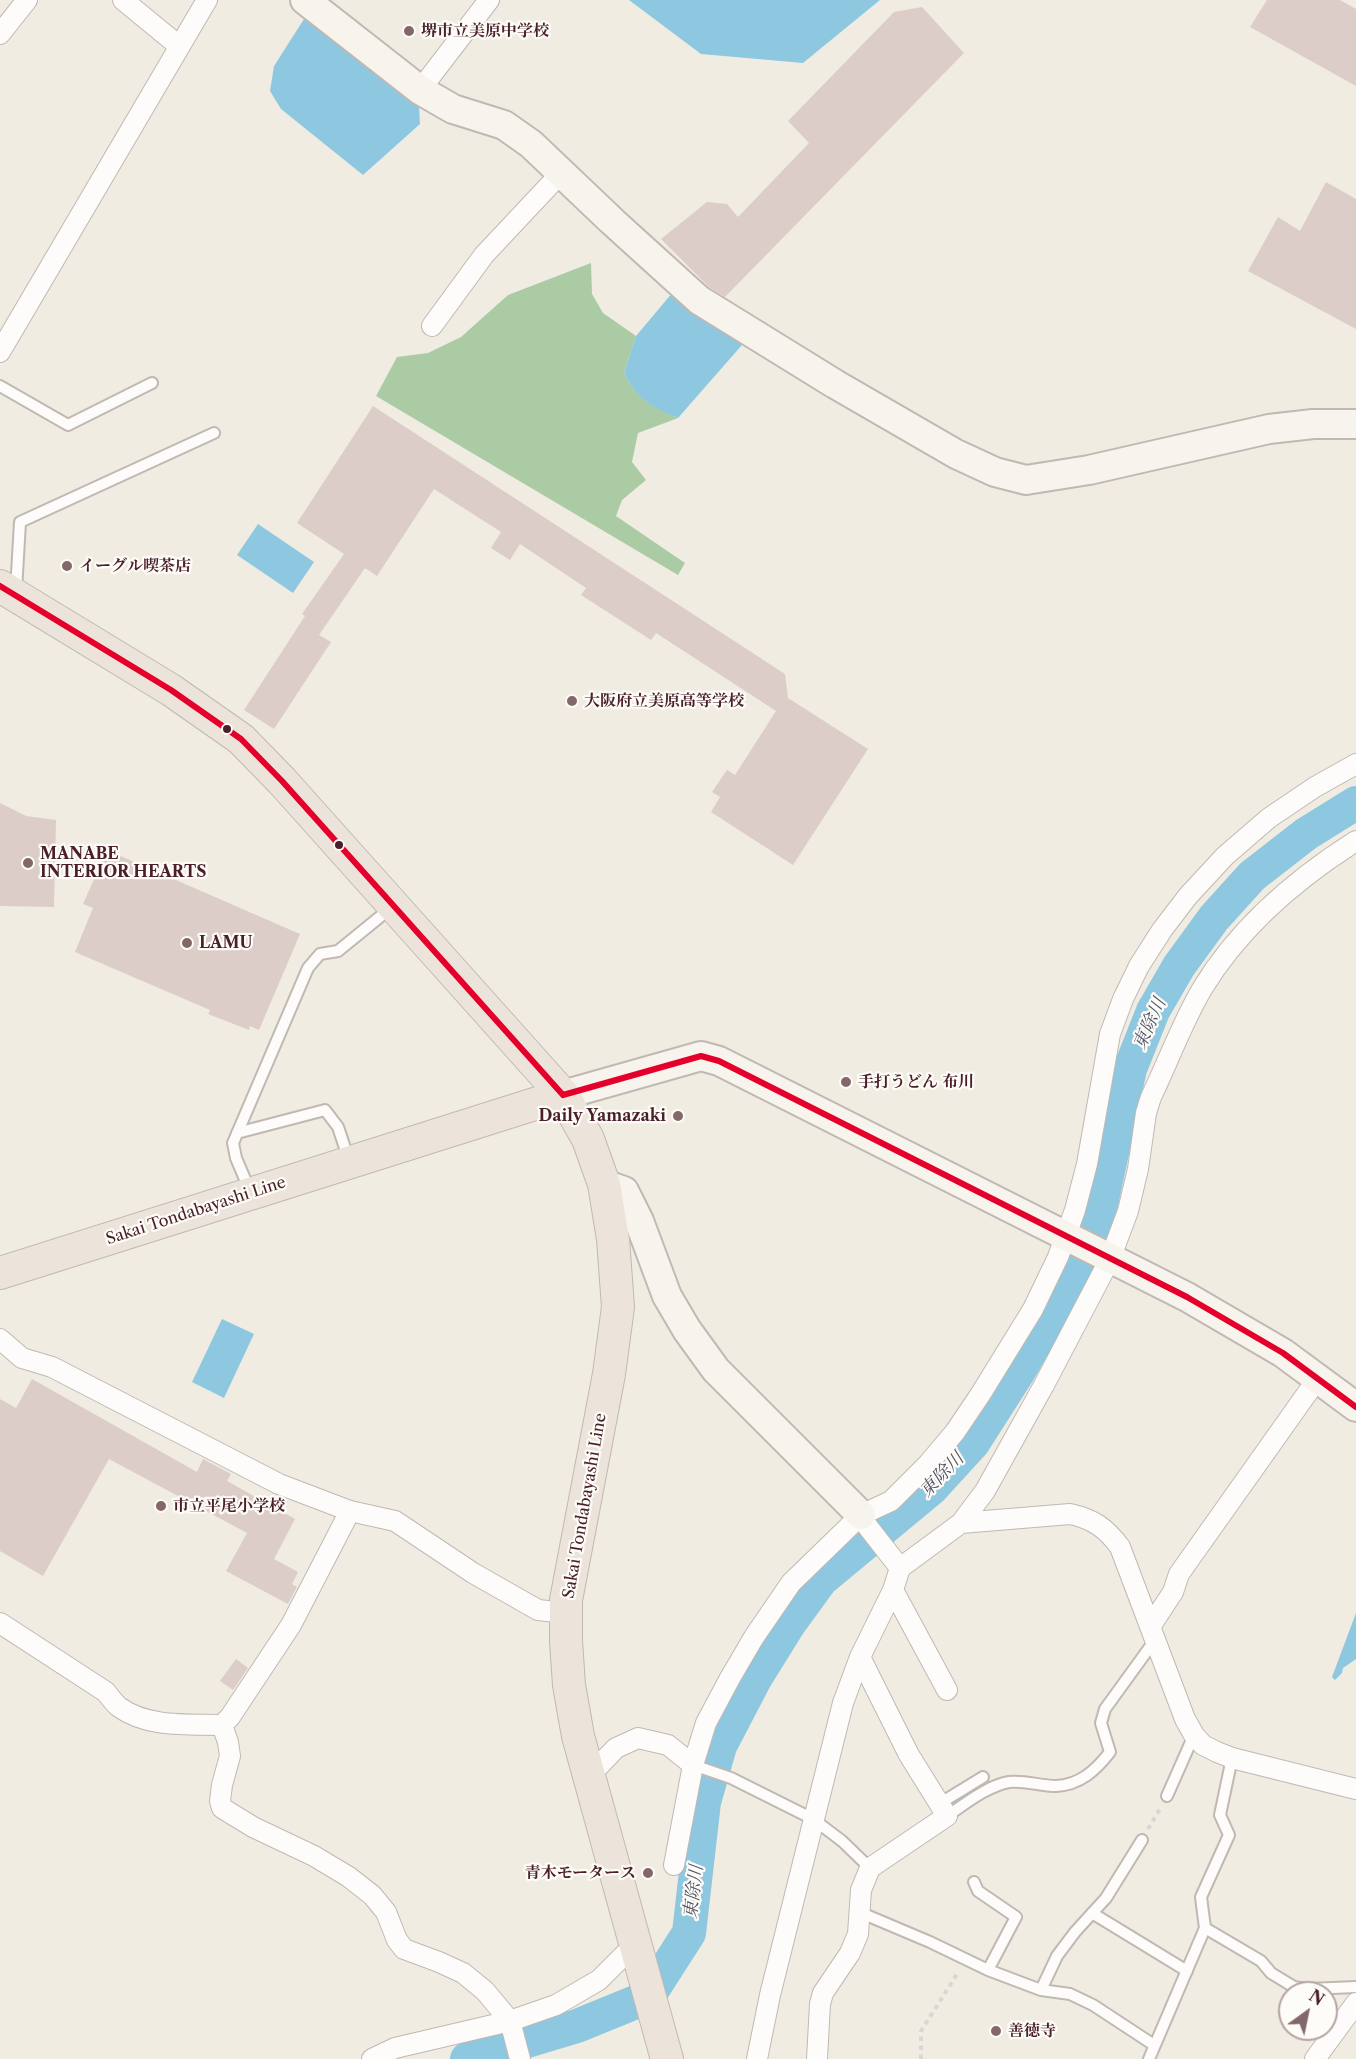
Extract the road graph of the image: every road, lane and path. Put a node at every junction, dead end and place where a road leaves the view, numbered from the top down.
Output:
1 (27, 0) edge
2 (123, 0) edge
3 (207, 0) edge
4 (305, 0) edge
5 (489, 0) edge
6 (0, 34) edge
7 (179, 46) junction
8 (420, 90) junction
9 (561, 173) junction
10 (432, 326) dead end
11 (1, 350) edge
12 (152, 383) dead end
13 (0, 386) edge
14 (1356, 424) edge
15 (214, 433) dead end
16 (8, 591) edge
17 (1356, 764) edge
18 (1356, 842) edge
19 (394, 906) junction
20 (563, 1095) junction
21 (237, 1133) junction
22 (350, 1162) junction
23 (604, 1184) junction
24 (251, 1194) junction
25 (1070, 1238) junction
26 (1107, 1257) junction
27 (0, 1272) edge
28 (0, 1339) edge
29 (1318, 1378) junction
30 (1356, 1407) edge
31 (350, 1511) junction
32 (865, 1521) junction
33 (961, 1523) junction
34 (897, 1564) junction
35 (893, 1590) junction
36 (566, 1613) junction
37 (0, 1623) edge
38 (1153, 1634) junction
39 (860, 1657) junction
40 (947, 1690) dead end
41 (222, 1725) junction
42 (1194, 1735) junction
43 (1232, 1758) junction
44 (693, 1766) junction
45 (590, 1775) junction
46 (983, 1777) dead end
47 (1356, 1789) edge
48 (1167, 1796) joint
49 (943, 1810) junction
50 (813, 1819) junction
51 (1142, 1840) joint
52 (674, 1865) dead end
53 (870, 1868) junction
54 (974, 1882) dead end
55 (859, 1912) junction
56 (1092, 1913) junction
57 (1205, 1928) junction
58 (636, 1948) junction
59 (966, 1960) junction
60 (988, 1970) junction
61 (1186, 1971) junction
62 (1356, 1987) edge
63 (1041, 1990) junction
64 (1356, 2003) edge
65 (510, 2021) junction
66 (1154, 2045) junction
67 (372, 2059) edge
68 (520, 2059) edge
69 (667, 2059) edge
70 (758, 2059) edge
71 (817, 2059) edge
72 (921, 2059) edge
73 (1149, 2059) edge
74 (1315, 2059) edge

1 - 6 street
2 - 7 street
3 - 7 street
4 - 8 street
5 - 8 street
7 - 11 street
8 - 9 street
9 - 10 street
9 - 14 street
12 - 13 lane
15 - 16 lane
16 - 19 main road, Sakai Tondabayashi Line
17 - 25 street
18 - 26 street
19 - 20 main road, Sakai Tondabayashi Line
19 - 21 lane
20 - 22 main road, Sakai Tondabayashi Line
20 - 23 main road, Sakai Tondabayashi Line
20 - 25 street
21 - 22 lane
21 - 24 lane
22 - 24 main road, Sakai Tondabayashi Line
23 - 32 street
23 - 36 main road, Sakai Tondabayashi Line
24 - 27 main road, Sakai Tondabayashi Line
25 - 26 street
25 - 32 street
26 - 29 street
26 - 33 street
28 - 31 street
29 - 30 street
29 - 38 street
31 - 36 street
31 - 41 street
32 - 34 street
32 - 44 street
33 - 34 street
33 - 38 street
34 - 35 street
35 - 39 street
35 - 40 street
36 - 45 main road, Sakai Tondabayashi Line
37 - 41 street
38 - 42 street
38 - 49 lane
39 - 49 street
39 - 50 street
41 - 65 street
42 - 43 street
42 - 48 lane
43 - 47 street
43 - 57 lane
44 - 45 street
44 - 50 lane
44 - 52 street
45 - 58 main road, Sakai Tondabayashi Line
46 - 49 lane
48 - 51 path
49 - 53 street
50 - 53 lane
50 - 70 street
51 - 56 lane
53 - 55 street
54 - 60 lane
55 - 59 lane
55 - 71 street
56 - 61 lane
56 - 63 lane
57 - 61 lane
57 - 62 lane
58 - 65 street
58 - 69 main road, Sakai Tondabayashi Line
59 - 60 lane
59 - 72 path
60 - 63 lane
61 - 66 lane
63 - 66 lane
64 - 74 street
65 - 67 street
65 - 68 street
66 - 73 lane

